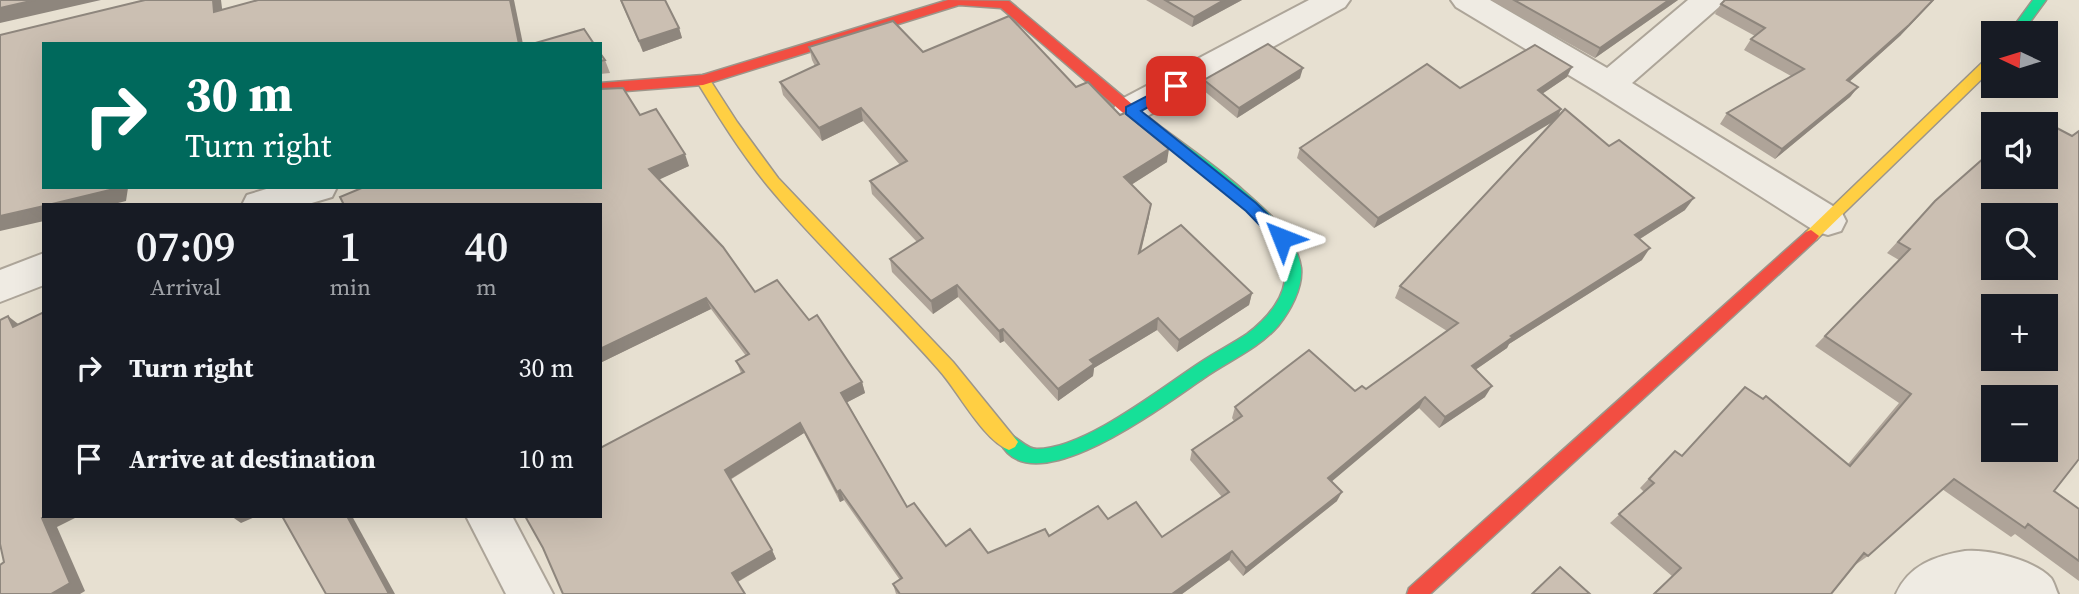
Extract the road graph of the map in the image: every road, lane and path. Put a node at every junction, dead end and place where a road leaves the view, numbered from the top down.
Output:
1 (1334, 0) edge
2 (1467, 0) edge
3 (1708, 0) edge
4 (2040, 0) edge
5 (2024, 21) edge
6 (1981, 72) edge
7 (703, 80) junction
8 (1609, 84) junction
9 (602, 88) edge
10 (1130, 110) junction
11 (312, 195) edge
12 (270, 203) edge
13 (1828, 221) junction
14 (42, 269) edge
15 (0, 287) edge
16 (489, 518) edge
17 (530, 594) edge
18 (1416, 594) edge
19 (1919, 594) edge
20 (2035, 594) edge

1 - 10 street
2 - 8 street
3 - 8 street
4 - 5 street
6 - 13 street
7 - 9 street
7 - 10 street
7 - 10 street
8 - 13 street
11 - 12 street
13 - 18 street
14 - 15 street
16 - 17 street
19 - 20 street

